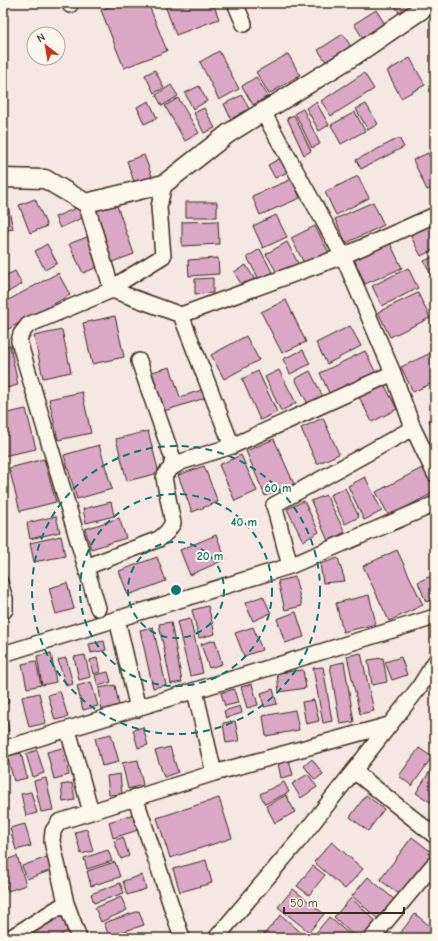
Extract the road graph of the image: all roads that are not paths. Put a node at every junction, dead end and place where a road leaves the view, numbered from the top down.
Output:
1 (235, 3) edge
2 (431, 3) edge
3 (244, 24) dead end
4 (263, 112) junction
5 (3, 178) edge
6 (164, 184) junction
7 (86, 203) junction
8 (435, 215) edge
9 (343, 256) junction
10 (112, 290) junction
11 (181, 315) junction
12 (139, 361) dead end
13 (393, 373) junction
14 (412, 428) junction
15 (232, 446) junction
16 (172, 468) junction
17 (435, 474) edge
18 (435, 504) edge
19 (290, 566) junction
20 (86, 567) junction
21 (3, 579) edge
22 (98, 608) dead end
23 (435, 617) edge
24 (3, 618) edge
25 (117, 619) junction
26 (3, 654) edge
27 (435, 662) edge
28 (195, 691) junction
29 (138, 709) junction
30 (389, 725) junction
31 (68, 730) junction
32 (3, 749) edge
33 (354, 771) junction
34 (214, 773) junction
35 (135, 797) junction
36 (91, 812) junction
37 (435, 836) edge
38 (435, 864) edge
39 (66, 903) junction
40 (10, 938) edge
41 (79, 938) edge
42 (182, 938) edge
43 (216, 938) edge
44 (372, 938) edge

1 - 3 street
2 - 4 street
4 - 6 street
4 - 9 street
5 - 7 street
6 - 7 street
6 - 10 street
7 - 10 street
8 - 9 street
9 - 11 street
9 - 13 street
10 - 11 street
10 - 20 street
11 - 15 street
12 - 16 street
13 - 14 street
13 - 15 street
14 - 17 street
14 - 19 street
15 - 16 street
16 - 20 street
18 - 19 street
19 - 25 street
20 - 22 street
21 - 24 lane
23 - 28 street
25 - 26 street
25 - 29 street
27 - 30 street
28 - 29 street
28 - 34 street
29 - 31 street
30 - 33 street
30 - 34 street
31 - 32 street
31 - 36 street
33 - 37 street
33 - 43 street
34 - 35 street
35 - 36 street
35 - 42 street
36 - 39 street
38 - 44 street
39 - 40 street
39 - 41 street

